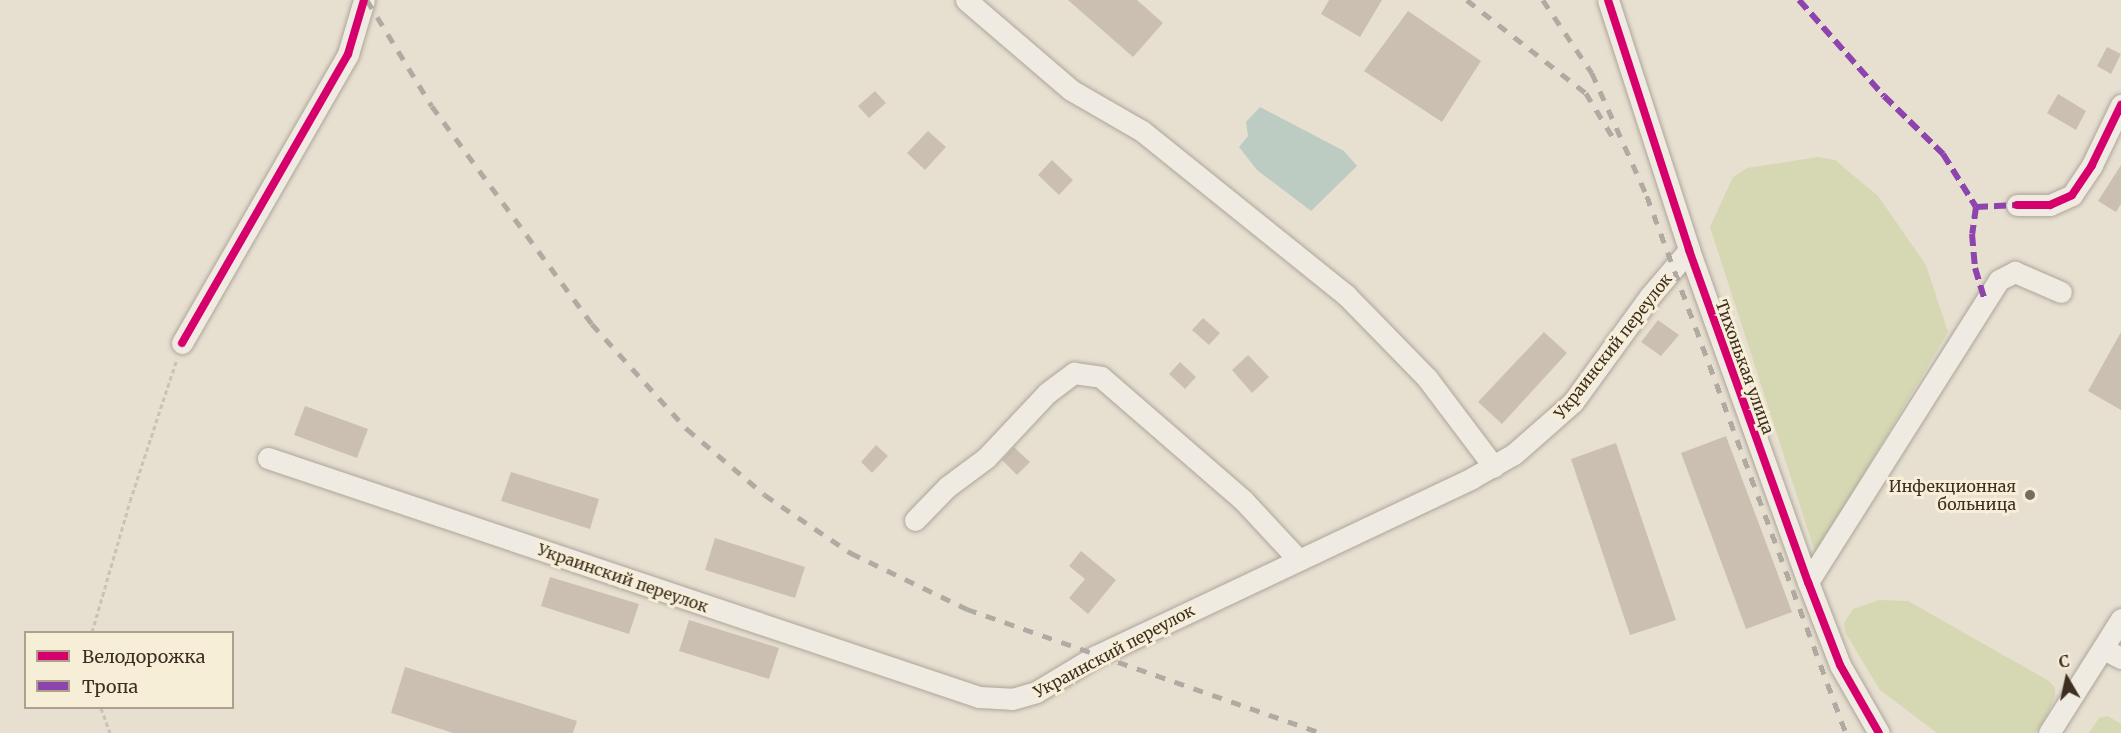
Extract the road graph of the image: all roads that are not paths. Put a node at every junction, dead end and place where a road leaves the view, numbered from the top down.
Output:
1 (364, 0) edge
2 (966, 0) edge
3 (1608, 0) edge
4 (2121, 105) edge
5 (2017, 205) dead end
6 (1689, 250) junction
7 (2061, 292) dead end
8 (182, 343) road end
9 (268, 458) dead end
10 (1494, 467) junction
11 (915, 520) dead end
12 (1298, 558) junction
13 (1808, 582) junction
14 (2121, 619) edge
15 (2112, 654) edge
16 (1866, 713) junction
17 (1879, 733) edge
18 (1896, 733) edge
19 (2049, 733) edge

1 - 8 street
2 - 10 street
3 - 6 street, Тихонькая улица
4 - 5 street
6 - 10 street, Украинский переулок
6 - 13 street, Тихонькая улица
7 - 13 street
9 - 12 street, Украинский переулок
10 - 12 street, Украинский переулок
11 - 12 street
13 - 16 street, Тихонькая улица
14 - 15 street
15 - 19 street
16 - 17 street, Тихонькая улица
16 - 18 street

